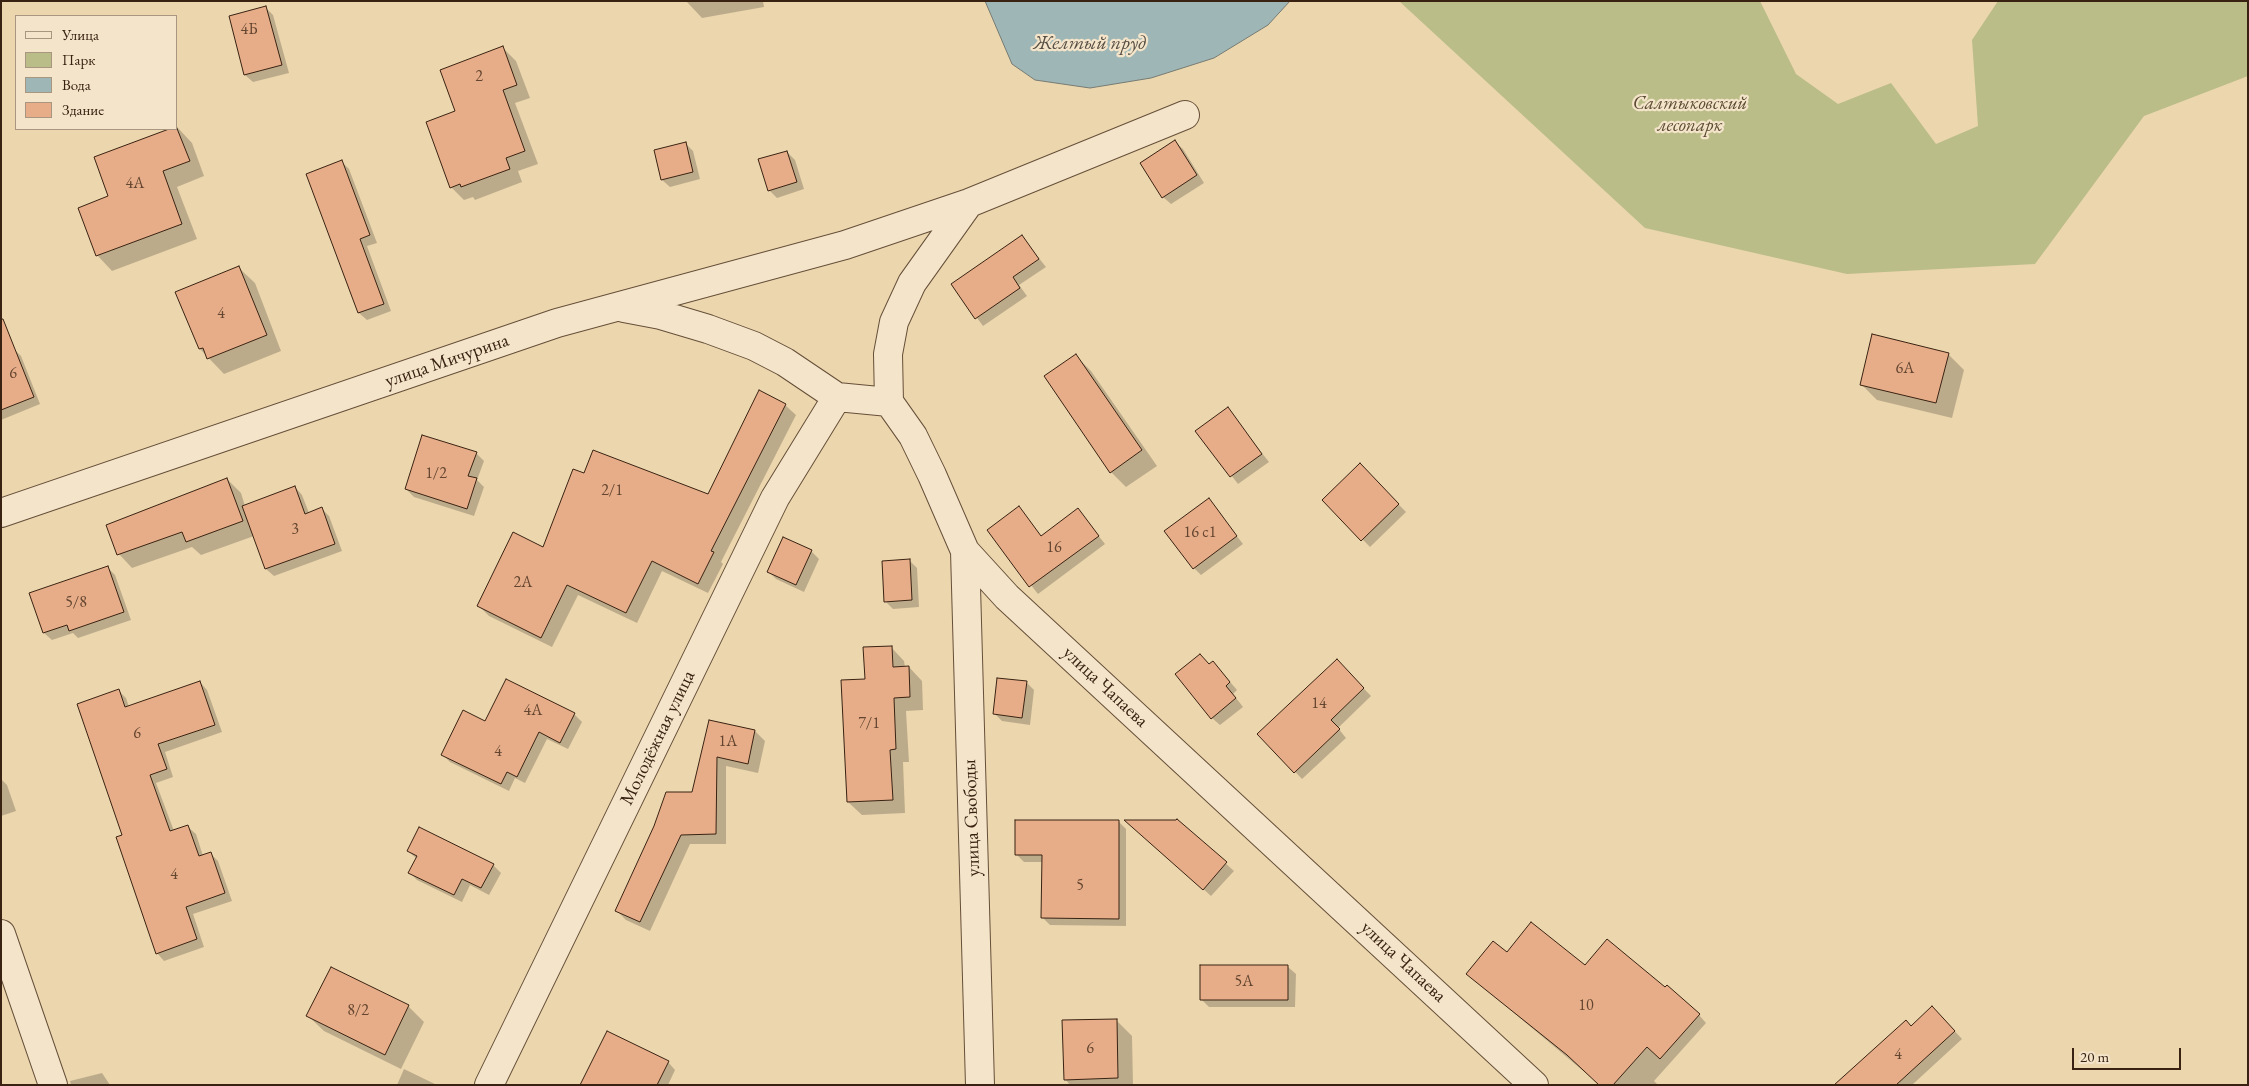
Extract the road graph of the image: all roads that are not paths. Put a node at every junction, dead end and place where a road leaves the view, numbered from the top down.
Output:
1 (1185, 115) dead end
2 (969, 204) junction
3 (618, 307) junction
4 (837, 397) junction
5 (889, 402) junction
6 (1, 513) edge
7 (965, 552) junction
8 (1, 934) edge
9 (53, 1085) edge
10 (489, 1085) edge
11 (980, 1085) edge
12 (1534, 1085) edge

1 - 2 street
2 - 3 street
2 - 5 street
3 - 4 street, улица Мичурина
3 - 6 street, улица Мичурина
4 - 5 street, улица Мичурина
4 - 10 street, Молодёжная улица
5 - 7 street, улица Чапаева
7 - 11 street, улица Свободы
7 - 12 street, улица Чапаева
8 - 9 street

